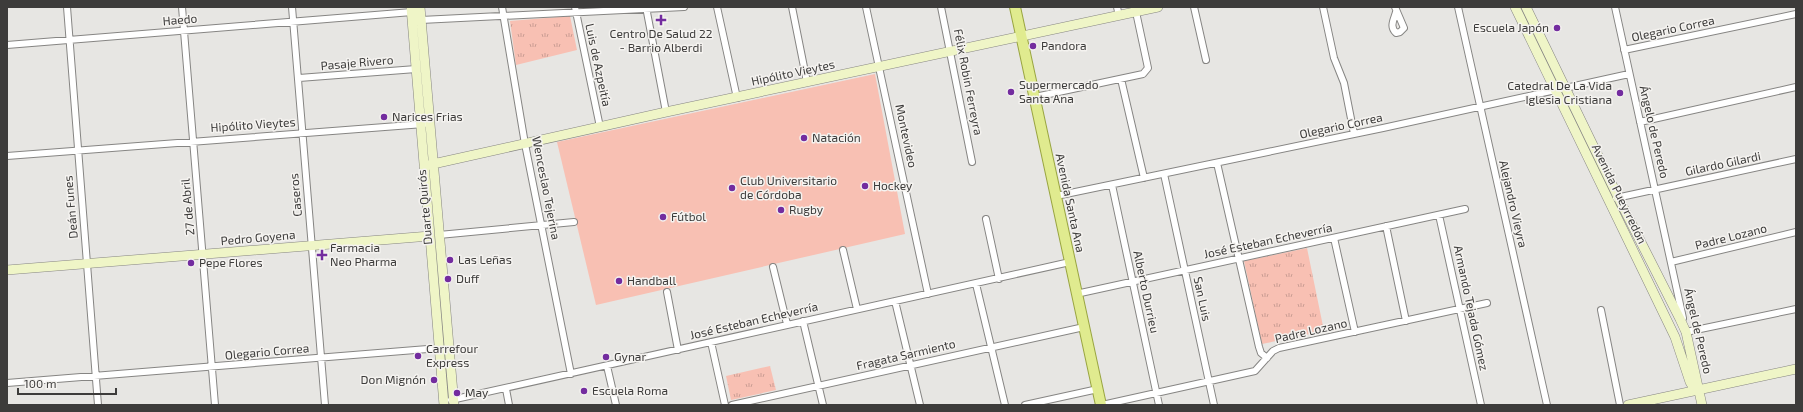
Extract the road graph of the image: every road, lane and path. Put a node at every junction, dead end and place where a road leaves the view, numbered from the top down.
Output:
1 (67, 7) edge
2 (182, 7) edge
3 (292, 7) edge
4 (420, 7) edge
5 (502, 7) edge
6 (684, 7) edge
7 (717, 7) edge
8 (792, 7) edge
9 (866, 7) edge
10 (941, 7) edge
11 (1015, 7) edge
12 (1158, 7) edge
13 (1194, 7) edge
14 (1323, 7) edge
15 (1458, 7) edge
16 (1515, 7) edge
17 (1526, 7) edge
18 (1615, 7) edge
19 (646, 8) edge
20 (412, 10) edge
21 (575, 10) edge
22 (1118, 11) edge
23 (1136, 12) junction
24 (1796, 14) edge
25 (503, 16) junction
26 (421, 20) junction
27 (293, 22) junction
28 (183, 30) junction
29 (1022, 37) junction
30 (69, 40) junction
31 (7, 45) edge
32 (1624, 50) junction
33 (951, 51) junction
34 (1206, 60) dead end
35 (879, 67) junction
36 (416, 69) junction
37 (1629, 74) junction
38 (299, 78) junction
39 (1121, 79) junction
40 (807, 82) junction
41 (1796, 87) edge
42 (1564, 88) junction
43 (1555, 90) junction
44 (1035, 97) junction
45 (737, 98) junction
46 (1480, 107) junction
47 (666, 112) junction
48 (1640, 122) junction
49 (425, 123) junction
50 (600, 127) junction
51 (302, 134) junction
52 (1354, 134) junction
53 (194, 141) junction
54 (525, 144) junction
55 (78, 150) junction
56 (7, 156) edge
57 (1796, 159) edge
58 (972, 162) dead end
59 (1217, 163) junction
60 (429, 166) junction
61 (1164, 174) junction
62 (1144, 178) junction
63 (1112, 184) junction
64 (1655, 190) junction
65 (1056, 196) junction
66 (1613, 199) junction
67 (1465, 209) dead end
68 (1440, 215) junction
69 (986, 219) dead end
70 (574, 222) dead end
71 (542, 225) junction
72 (1386, 226) junction
73 (1796, 232) edge
74 (435, 235) junction
75 (1334, 238) junction
76 (312, 245) junction
77 (843, 250) dead end
78 (203, 254) junction
79 (1239, 259) junction
80 (1070, 262) junction
81 (1671, 262) junction
82 (87, 264) junction
83 (773, 267) dead end
84 (7, 270) edge
85 (1185, 270) junction
86 (999, 279) junction
87 (1133, 282) junction
88 (976, 284) junction
89 (667, 292) dead end
90 (928, 294) junction
91 (1076, 294) junction
92 (895, 301) junction
93 (1487, 303) dead end
94 (1796, 308) edge
95 (857, 309) junction
96 (1460, 309) junction
97 (1601, 310) dead end
98 (803, 321) junction
99 (1406, 321) junction
100 (787, 324) junction
101 (1084, 327) junction
102 (1355, 332) junction
103 (1686, 332) junction
104 (711, 342) junction
105 (992, 346) junction
106 (440, 348) junction
107 (678, 350) junction
108 (321, 358) junction
109 (1267, 358) junction
110 (910, 365) junction
111 (607, 366) junction
112 (212, 367) junction
113 (1796, 369) edge
114 (571, 374) junction
115 (96, 377) junction
116 (1209, 381) junction
117 (7, 383) edge
118 (818, 385) junction
119 (506, 389) junction
120 (1098, 389) junction
121 (1699, 390) junction
122 (1157, 393) junction
123 (444, 403) edge
124 (454, 403) edge
125 (1639, 404) edge
126 (98, 405) edge
127 (215, 405) edge
128 (325, 405) edge
129 (509, 405) edge
130 (616, 405) edge
131 (725, 405) edge
132 (732, 405) edge
133 (823, 405) edge
134 (920, 405) edge
135 (1005, 405) edge
136 (1025, 405) edge
137 (1102, 405) edge
138 (1159, 405) edge
139 (1214, 405) edge
140 (1480, 405) edge
141 (1547, 405) edge
142 (1620, 405) edge
143 (1628, 405) edge
144 (1702, 405) edge

1 - 30 street, Deán Funes
2 - 28 street, 27 de Abril
3 - 27 street, Caseros
4 - 26 main road, Duarte Quirós
5 - 25 street, Wenceslao Tejerina
6 - 19 street
7 - 45 street
8 - 40 street
9 - 35 street, Montevideo
10 - 33 street, Félix Robin Ferreyra
11 - 29 main road, Avenida Santa Ana
12 - 23 main road, Hipólito Vieytes
13 - 34 street
14 - 52 street
15 - 46 street, Alejandro Vieyra
16 - 43 main road, Avenida Pueyrredón
17 - 42 main road, Avenida Pueyrredón
18 - 32 street, Ángelo de Peredo
19 - 21 street
19 - 47 street
20 - 27 street, Haedo
20 - 36 main road, Duarte Quirós
21 - 25 street
21 - 50 street, Luis de Azpeitía
22 - 23 main road, Hipólito Vieytes
22 - 29 main road, Hipólito Vieytes
23 - 39 street
24 - 32 street, Olegario Correa
25 - 26 street
25 - 54 street, Wenceslao Tejerina
26 - 49 main road, Duarte Quirós
27 - 28 street, Haedo
27 - 38 street, Caseros
28 - 30 street, Haedo
28 - 53 street, 27 de Abril
29 - 33 main road, Hipólito Vieytes
29 - 44 main road, Avenida Santa Ana
30 - 31 street, Haedo
30 - 55 street, Deán Funes
32 - 37 street, Ángelo de Peredo
33 - 35 main road, Hipólito Vieytes
33 - 58 street, Félix Robin Ferreyra
35 - 40 main road, Hipólito Vieytes
35 - 90 street, Montevideo
36 - 38 street, Pasaje Rivero
36 - 49 main road, Duarte Quirós
37 - 42 street, Olegario Correa
37 - 48 street, Ángelo de Peredo
38 - 51 street, Caseros
39 - 44 street
39 - 62 street
40 - 45 main road, Hipólito Vieytes
41 - 48 street
42 - 43 street, Olegario Correa
42 - 66 main road, Avenida Pueyrredón
43 - 46 street, Olegario Correa
43 - 66 main road, Avenida Pueyrredón
44 - 65 main road, Avenida Santa Ana
45 - 47 main road, Hipólito Vieytes
46 - 52 street, Olegario Correa
46 - 141 street, Alejandro Vieyra
47 - 50 main road, Hipólito Vieytes
48 - 64 street, Ángelo de Peredo
49 - 51 street, Hipólito Vieytes
49 - 60 main road, Duarte Quirós
50 - 54 main road, Hipólito Vieytes
51 - 53 street, Hipólito Vieytes
51 - 76 street, Caseros
52 - 59 street, Olegario Correa
53 - 55 street, Hipólito Vieytes
53 - 78 street, 27 de Abril
54 - 60 main road, Hipólito Vieytes
54 - 71 street, Wenceslao Tejerina
55 - 56 street, Hipólito Vieytes
55 - 82 street, Deán Funes
57 - 64 street, Gilardo Gilardi
59 - 61 street, Olegario Correa
59 - 79 street
60 - 74 main road, Duarte Quirós
61 - 62 street, Olegario Correa
61 - 85 street, San Luis
62 - 63 street, Olegario Correa
63 - 65 street, Olegario Correa
63 - 87 street, Alberto Durrieu
64 - 66 street, Gilardo Gilardi
64 - 81 street, Ángelo de Peredo
65 - 80 main road, Avenida Santa Ana
66 - 103 main road, Avenida Pueyrredón
66 - 121 main road, Avenida Pueyrredón
67 - 68 street, José Esteban Echeverría
68 - 72 street, José Esteban Echeverría
68 - 96 street, Armando Tejada Gómez
69 - 86 street
70 - 71 street, Pedro Goyena
71 - 74 street, Pedro Goyena
71 - 114 street, Wenceslao Tejerina
72 - 75 street, José Esteban Echeverría
72 - 99 street
73 - 81 street, Padre Lozano
74 - 76 main road, Pedro Goyena
74 - 106 main road, Duarte Quirós
74 - 124 main road, Duarte Quirós
75 - 79 street, José Esteban Echeverría
75 - 102 street
76 - 78 main road, Pedro Goyena
76 - 108 street, Caseros
77 - 95 street
78 - 82 main road, Pedro Goyena
78 - 112 street, 27 de Abril
79 - 85 street, José Esteban Echeverría
79 - 109 street
80 - 86 street, José Esteban Echeverría
80 - 91 main road, Avenida Santa Ana
81 - 103 street, Ángel de Peredo
82 - 84 main road, Pedro Goyena
82 - 115 street, Deán Funes
83 - 100 street
85 - 87 street, José Esteban Echeverría
85 - 116 street, San Luis
86 - 88 street, José Esteban Echeverría
87 - 91 street, José Esteban Echeverría
87 - 122 street, Alberto Durrieu
88 - 90 street, José Esteban Echeverría
88 - 105 street
89 - 107 street
90 - 92 street, José Esteban Echeverría
91 - 101 main road, Avenida Santa Ana
92 - 95 street, José Esteban Echeverría
92 - 110 street
93 - 96 street, Padre Lozano
94 - 103 street
95 - 98 street, José Esteban Echeverría
96 - 99 street, Padre Lozano
96 - 140 street, Armando Tejada Gómez
97 - 142 street
98 - 100 street, José Esteban Echeverría
98 - 118 street
99 - 102 street, Padre Lozano
100 - 104 street, José Esteban Echeverría
101 - 105 street, Fragata Sarmiento
101 - 120 main road, Avenida Santa Ana
102 - 109 street, Padre Lozano
103 - 121 main road, Ángel de Peredo
104 - 107 street, José Esteban Echeverría
104 - 131 street
105 - 110 street, Fragata Sarmiento
105 - 135 street
106 - 108 street, Olegario Correa
106 - 123 main road, Duarte Quirós
107 - 111 street, José Esteban Echeverría
108 - 112 street, Olegario Correa
108 - 128 street, Caseros
109 - 116 street, Padre Lozano
110 - 118 street, Fragata Sarmiento
110 - 134 street
111 - 114 street, José Esteban Echeverría
111 - 130 street
112 - 115 street, Olegario Correa
112 - 127 street, 27 de Abril
113 - 121 main road
114 - 119 street, José Esteban Echeverría
115 - 117 street, Olegario Correa
115 - 126 street, Deán Funes
116 - 122 street, Padre Lozano
116 - 139 street, San Luis
118 - 132 street, Fragata Sarmiento
118 - 133 street
119 - 124 street, José Esteban Echeverría
119 - 129 street
120 - 136 street
120 - 137 main road, Avenida Santa Ana
121 - 125 main road
121 - 144 main road, Ángel de Peredo
122 - 137 street, Padre Lozano
122 - 138 street, Alberto Durrieu
123 - 124 street, José Esteban Echeverría
125 - 143 main road

